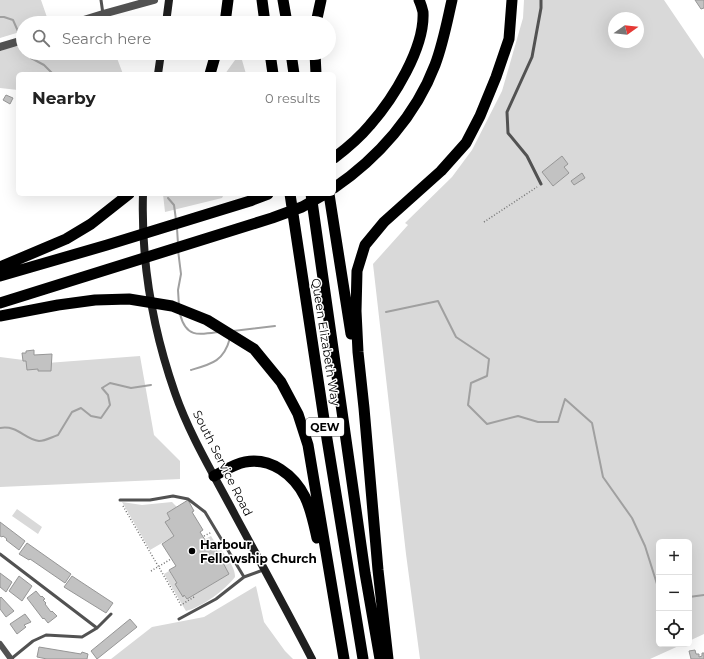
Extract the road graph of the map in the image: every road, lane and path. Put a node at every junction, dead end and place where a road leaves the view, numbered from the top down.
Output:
1 (101, 0) edge
2 (154, 0) edge
3 (169, 0) edge
4 (228, 0) edge
5 (262, 0) edge
6 (283, 0) edge
7 (321, 0) edge
8 (420, 0) edge
9 (452, 0) edge
10 (512, 0) edge
11 (541, 0) edge
12 (103, 14) junction
13 (97, 16) edge
14 (167, 16) edge
15 (226, 16) edge
16 (264, 16) edge
17 (286, 16) edge
18 (318, 16) edge
19 (16, 42) edge
20 (0, 47) edge
21 (160, 60) edge
22 (214, 60) edge
23 (271, 60) edge
24 (292, 60) edge
25 (316, 60) edge
26 (158, 72) edge
27 (211, 72) edge
28 (273, 72) edge
29 (294, 72) edge
30 (316, 72) edge
31 (336, 157) edge
32 (541, 184) joint
33 (338, 185) edge
34 (126, 196) edge
35 (143, 196) edge
36 (263, 196) edge
37 (290, 196) edge
38 (311, 196) edge
39 (321, 196) edge
40 (330, 196) edge
41 (484, 222) dead end
42 (0, 267) edge
43 (0, 276) edge
44 (0, 303) edge
45 (0, 316) edge
46 (364, 408) junction
47 (214, 476) junction
48 (120, 500) dead end
49 (123, 506) dead end
50 (215, 530) junction
51 (204, 536) dead end
52 (0, 554) edge
53 (171, 559) dead end
54 (158, 566) junction
55 (265, 569) junction
56 (150, 571) dead end
57 (244, 577) junction
58 (193, 596) dead end
59 (111, 614) dead end
60 (179, 619) dead end
61 (337, 619) junction
62 (97, 628) junction
63 (0, 644) edge
64 (11, 659) edge
65 (312, 659) edge
66 (344, 659) edge
67 (363, 659) edge
68 (380, 659) edge
69 (388, 659) edge

1 - 12 lane
2 - 12 street
3 - 14 main road
4 - 15 highway
5 - 16 highway
6 - 17 highway
7 - 18 highway
8 - 31 highway
9 - 33 highway
10 - 46 highway
11 - 32 lane
12 - 13 street
19 - 20 street
21 - 26 main road
22 - 27 highway
23 - 28 highway
24 - 29 highway
25 - 30 highway
32 - 41 path
34 - 42 highway
35 - 47 main road, South Service Road
36 - 43 highway
37 - 67 highway, Queen Elizabeth Way / QEW
38 - 68 highway, Queen Elizabeth Way / QEW
39 - 44 highway
40 - 46 highway
45 - 61 highway
46 - 69 highway
47 - 55 main road, South Service Road
47 - 61 highway
48 - 50 lane
49 - 54 path
50 - 51 path
50 - 57 lane
52 - 62 lane
53 - 54 path
54 - 56 path
54 - 58 path
55 - 57 lane
55 - 65 main road, South Service Road
57 - 60 lane
59 - 62 lane
61 - 66 highway
62 - 64 lane
63 - 64 street

